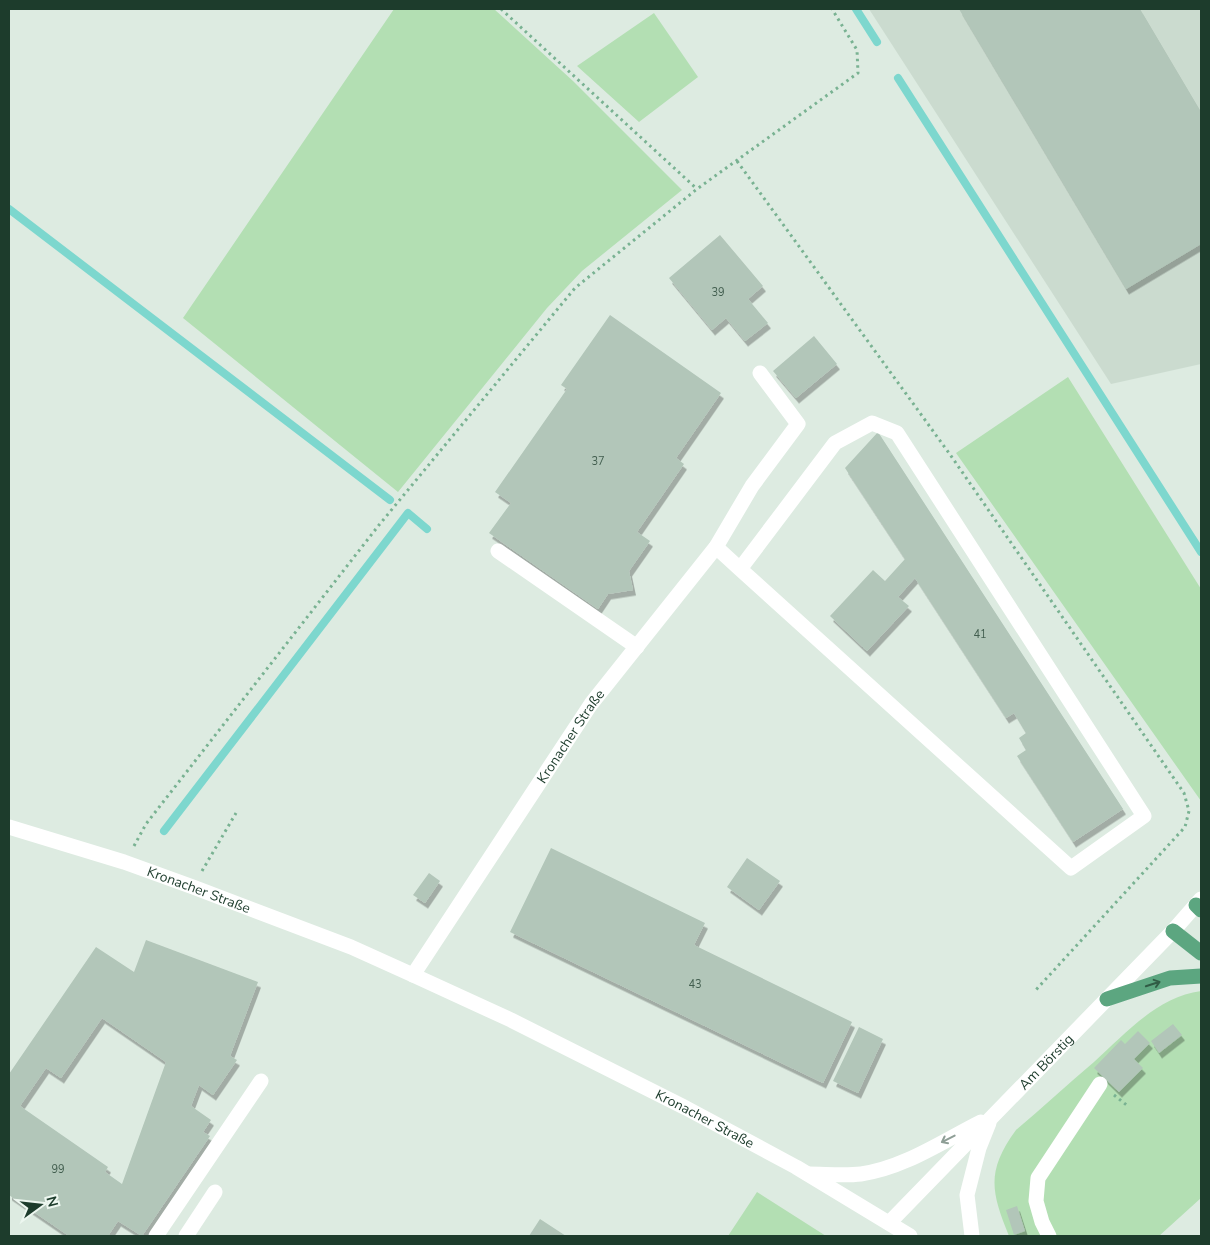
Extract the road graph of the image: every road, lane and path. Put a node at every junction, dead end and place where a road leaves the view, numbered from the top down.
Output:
1 (501, 9) edge
2 (832, 9) edge
3 (697, 189) junction
4 (760, 373) dead end
5 (716, 547) junction
6 (498, 551) dead end
7 (740, 569) junction
8 (637, 647) junction
9 (236, 813) dead end
10 (146, 824) dead end
11 (9, 827) edge
12 (194, 886) junction
13 (1199, 905) edge
14 (1174, 931) junction
15 (1201, 953) edge
16 (413, 975) junction
17 (1201, 976) edge
18 (1106, 999) junction
19 (261, 1081) dead end
20 (1100, 1084) dead end
21 (991, 1117) junction
22 (808, 1174) junction
23 (215, 1192) dead end
24 (889, 1223) junction
25 (156, 1236) edge
26 (186, 1236) edge
27 (910, 1236) edge
28 (972, 1236) edge
29 (1050, 1236) edge

1 - 3 path
2 - 3 path
3 - 10 path
4 - 5 street, Kronacher Straße
5 - 7 street
5 - 8 street, Kronacher Straße
6 - 8 street
7 - 7 street
8 - 16 street, Kronacher Straße
9 - 12 path
11 - 12 street, Kronacher Straße
12 - 16 street, Kronacher Straße
13 - 14 street, Am Börstig
14 - 15 main road
14 - 18 street, Am Börstig
16 - 22 street, Kronacher Straße
18 -> 17 main road
18 - 21 street, Am Börstig
19 - 25 street
20 - 29 street
21 -> 22 street
21 - 24 street, Am Börstig
21 - 28 street
22 - 24 street, Kronacher Straße
23 - 26 street
24 - 27 street, Kronacher Straße

